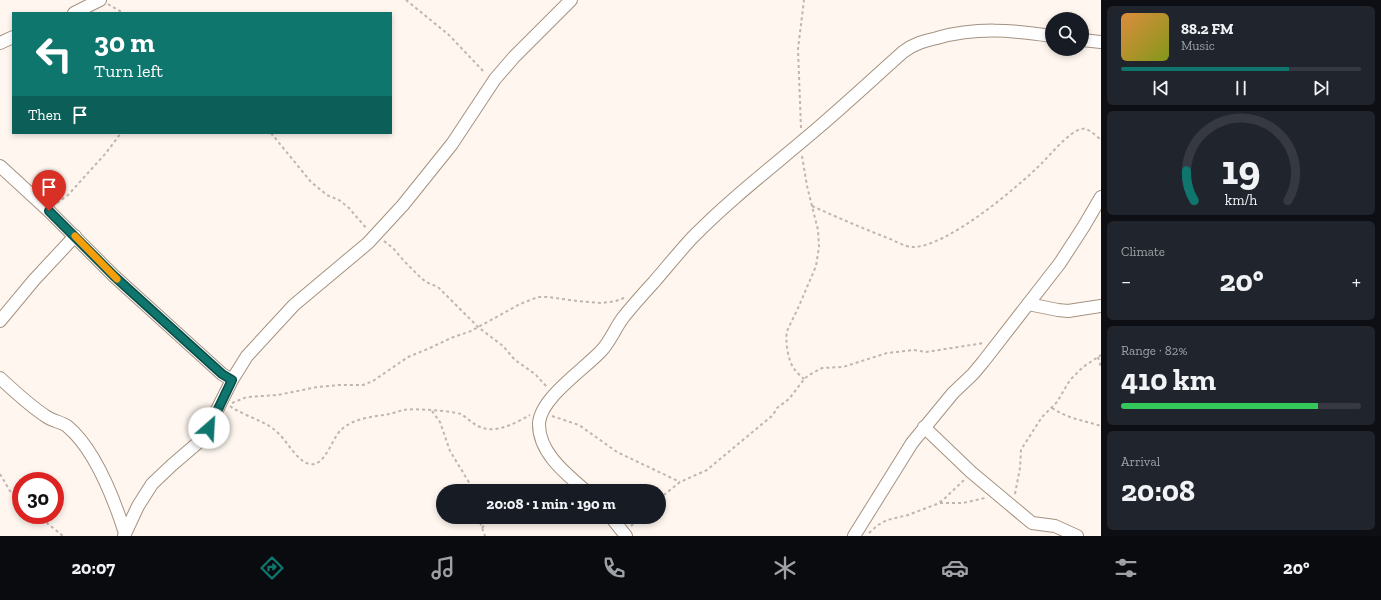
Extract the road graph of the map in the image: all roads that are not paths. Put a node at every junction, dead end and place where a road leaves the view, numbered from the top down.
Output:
1 (571, 0) edge
2 (103, 1) edge
3 (76, 12) edge
4 (1045, 35) edge
5 (12, 38) edge
6 (1089, 41) edge
7 (1101, 42) edge
8 (0, 43) edge
9 (0, 166) edge
10 (1101, 197) edge
11 (75, 236) junction
12 (1028, 304) junction
13 (1101, 306) edge
14 (0, 321) edge
15 (0, 378) edge
16 (232, 380) junction
17 (924, 428) junction
18 (578, 484) edge
19 (616, 524) edge
20 (125, 535) edge
21 (623, 535) edge
22 (854, 536) edge
23 (1077, 536) edge

1 - 16 street
2 - 3 street
4 - 18 street
5 - 8 street
6 - 7 street
9 - 11 street
10 - 12 street
11 - 14 street
11 - 16 street
12 - 13 street
12 - 17 street
15 - 20 street
16 - 20 street
17 - 22 street
17 - 23 street
19 - 21 street

